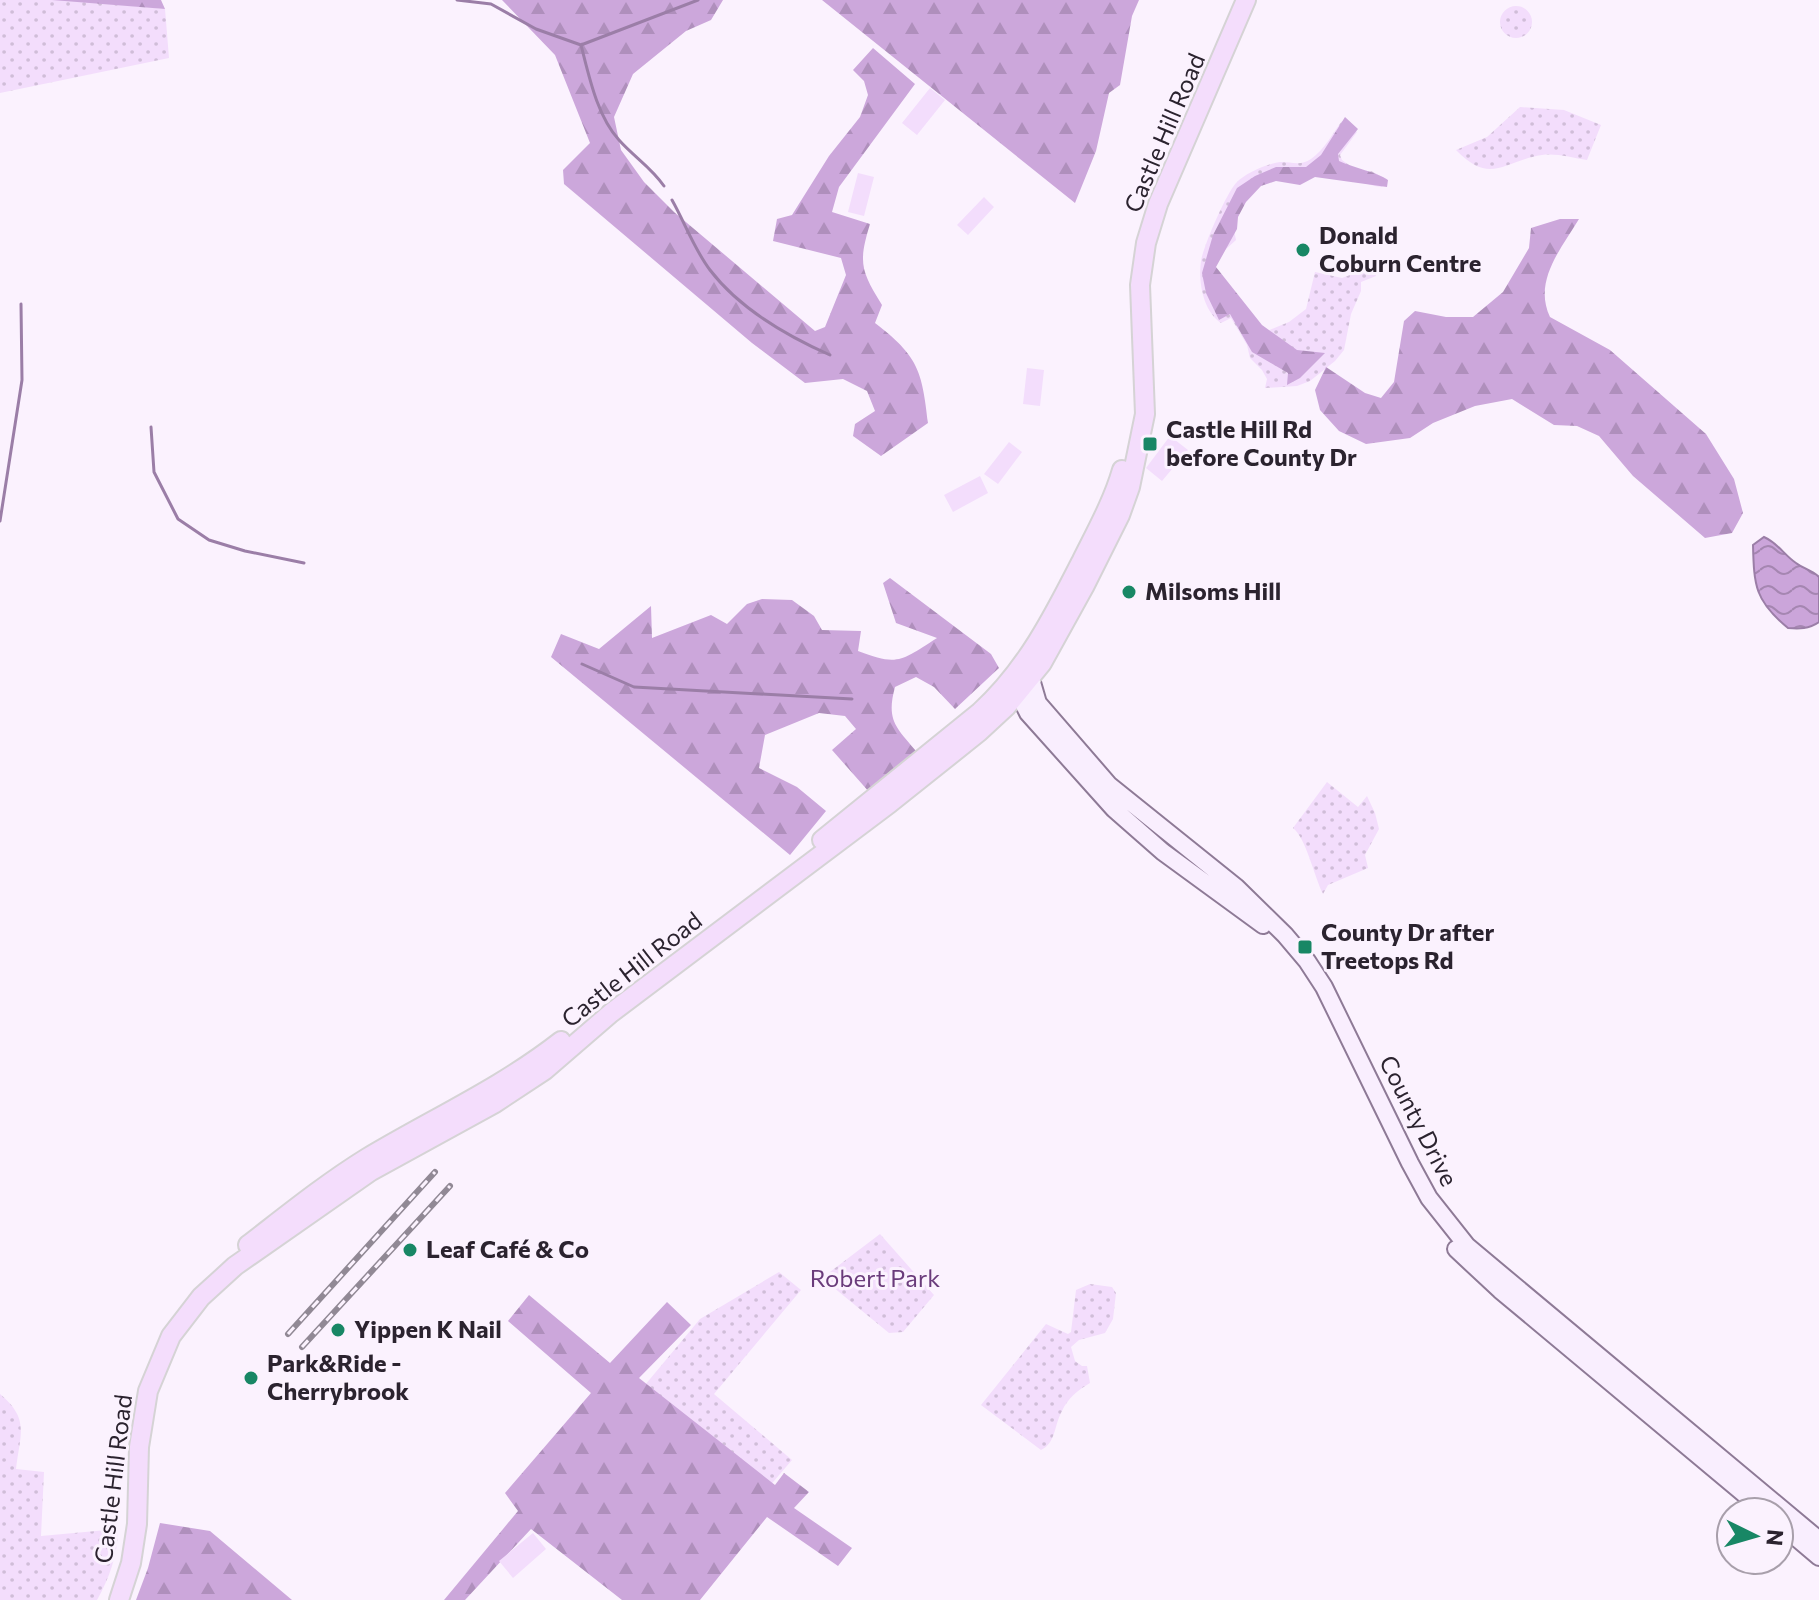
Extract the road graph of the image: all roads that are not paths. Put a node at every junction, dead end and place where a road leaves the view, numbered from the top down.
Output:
1 (1246, 0) edge
2 (1029, 674) junction
3 (1747, 1496) edge
4 (1795, 1537) edge
5 (1819, 1540) edge
6 (1819, 1557) edge
7 (110, 1600) edge
8 (119, 1600) edge

1 - 2 main road, Castle Hill Road
2 - 3 main road, County Drive
2 - 5 main road, County Drive
2 - 7 main road, Castle Hill Road
2 - 8 main road, Castle Hill Road
4 - 6 main road

